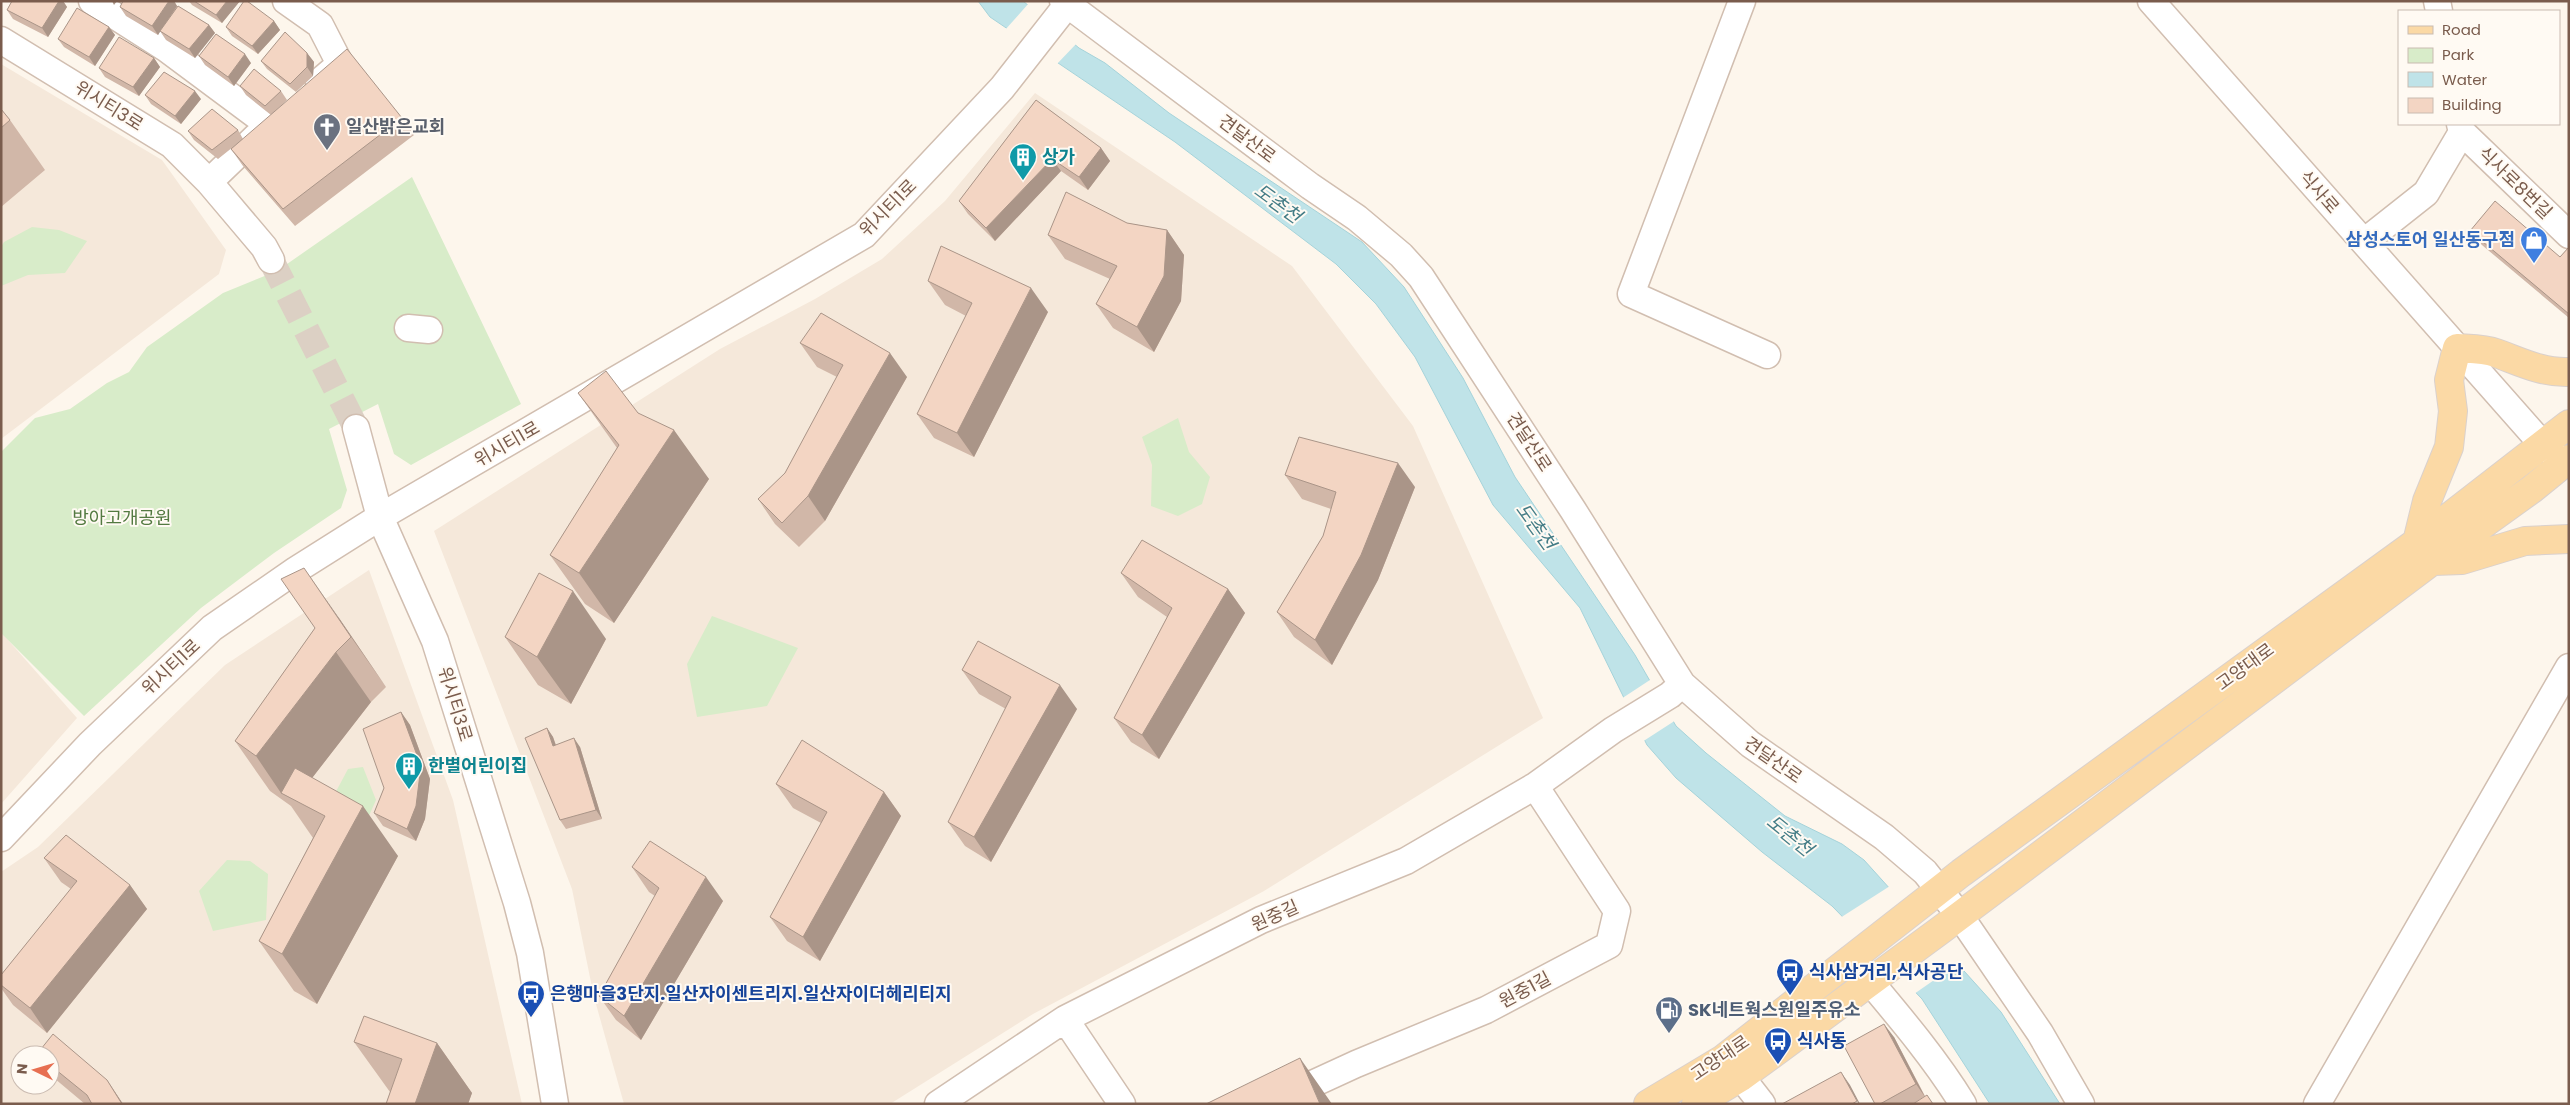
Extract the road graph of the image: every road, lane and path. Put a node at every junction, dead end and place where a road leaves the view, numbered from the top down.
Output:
1 (92, 1) edge
2 (286, 1) edge
3 (1742, 1) edge
4 (2151, 1) edge
5 (1062, 8) edge
6 (1, 40) edge
7 (269, 125) junction
8 (2461, 128) edge
9 (209, 182) junction
10 (2569, 235) edge
11 (2364, 242) junction
12 (271, 260) tunnel mouth
13 (2457, 348) junction
14 (1767, 355) dead end
15 (2569, 372) edge
16 (2569, 424) edge
17 (356, 428) tunnel mouth
18 (2543, 445) junction
19 (2567, 464) edge
20 (380, 517) junction
21 (2569, 539) edge
22 (2425, 552) junction
23 (2569, 667) edge
24 (1676, 690) junction
25 (1535, 786) junction
26 (1, 838) edge
27 (1930, 898) junction
28 (1951, 922) junction
29 (1855, 956) junction
30 (1877, 977) junction
31 (1065, 1019) junction
32 (1741, 1078) junction
33 (555, 1104) edge
34 (938, 1104) edge
35 (1122, 1104) edge
36 (1269, 1104) edge
37 (1648, 1104) edge
38 (1696, 1104) edge
39 (1762, 1104) edge
40 (1963, 1104) edge
41 (2080, 1104) edge
42 (2317, 1104) edge

1 - 7 street
2 - 7 street
3 - 14 street
4 - 11 street, 식사로
5 - 20 street, 위시티1로
5 - 24 street, 견달산로
6 - 9 street, 위시티3로
7 - 9 street
8 - 10 street, 식사로8번길
8 - 11 street, 식사로8번길
9 - 12 street, 위시티3로
11 - 13 street, 식사로
13 - 15 main road
13 - 18 street, 식사로
13 - 22 main road
16 - 18 main road, 고양대로
17 - 20 street, 위시티3로
18 - 19 street, 식사로
18 - 22 main road, 고양대로
19 - 22 main road, 고양대로
20 - 26 street, 위시티1로
20 - 33 street, 위시티3로
21 - 22 main road
22 - 27 main road, 고양대로
22 - 28 main road, 고양대로
23 - 42 street
24 - 25 street, 원중길
24 - 27 street, 견달산로
25 - 31 street, 원중길
25 - 36 street, 원중1길
27 - 28 street, 견달산로
27 - 29 main road, 고양대로
28 - 30 main road, 고양대로
28 - 41 street, 견달산로
29 - 30 street
29 - 37 main road, 고양대로
30 - 32 main road, 고양대로
30 - 40 street
31 - 34 street, 원중길
31 - 35 street
32 - 38 main road, 고양대로
32 - 39 street, 고양대로

